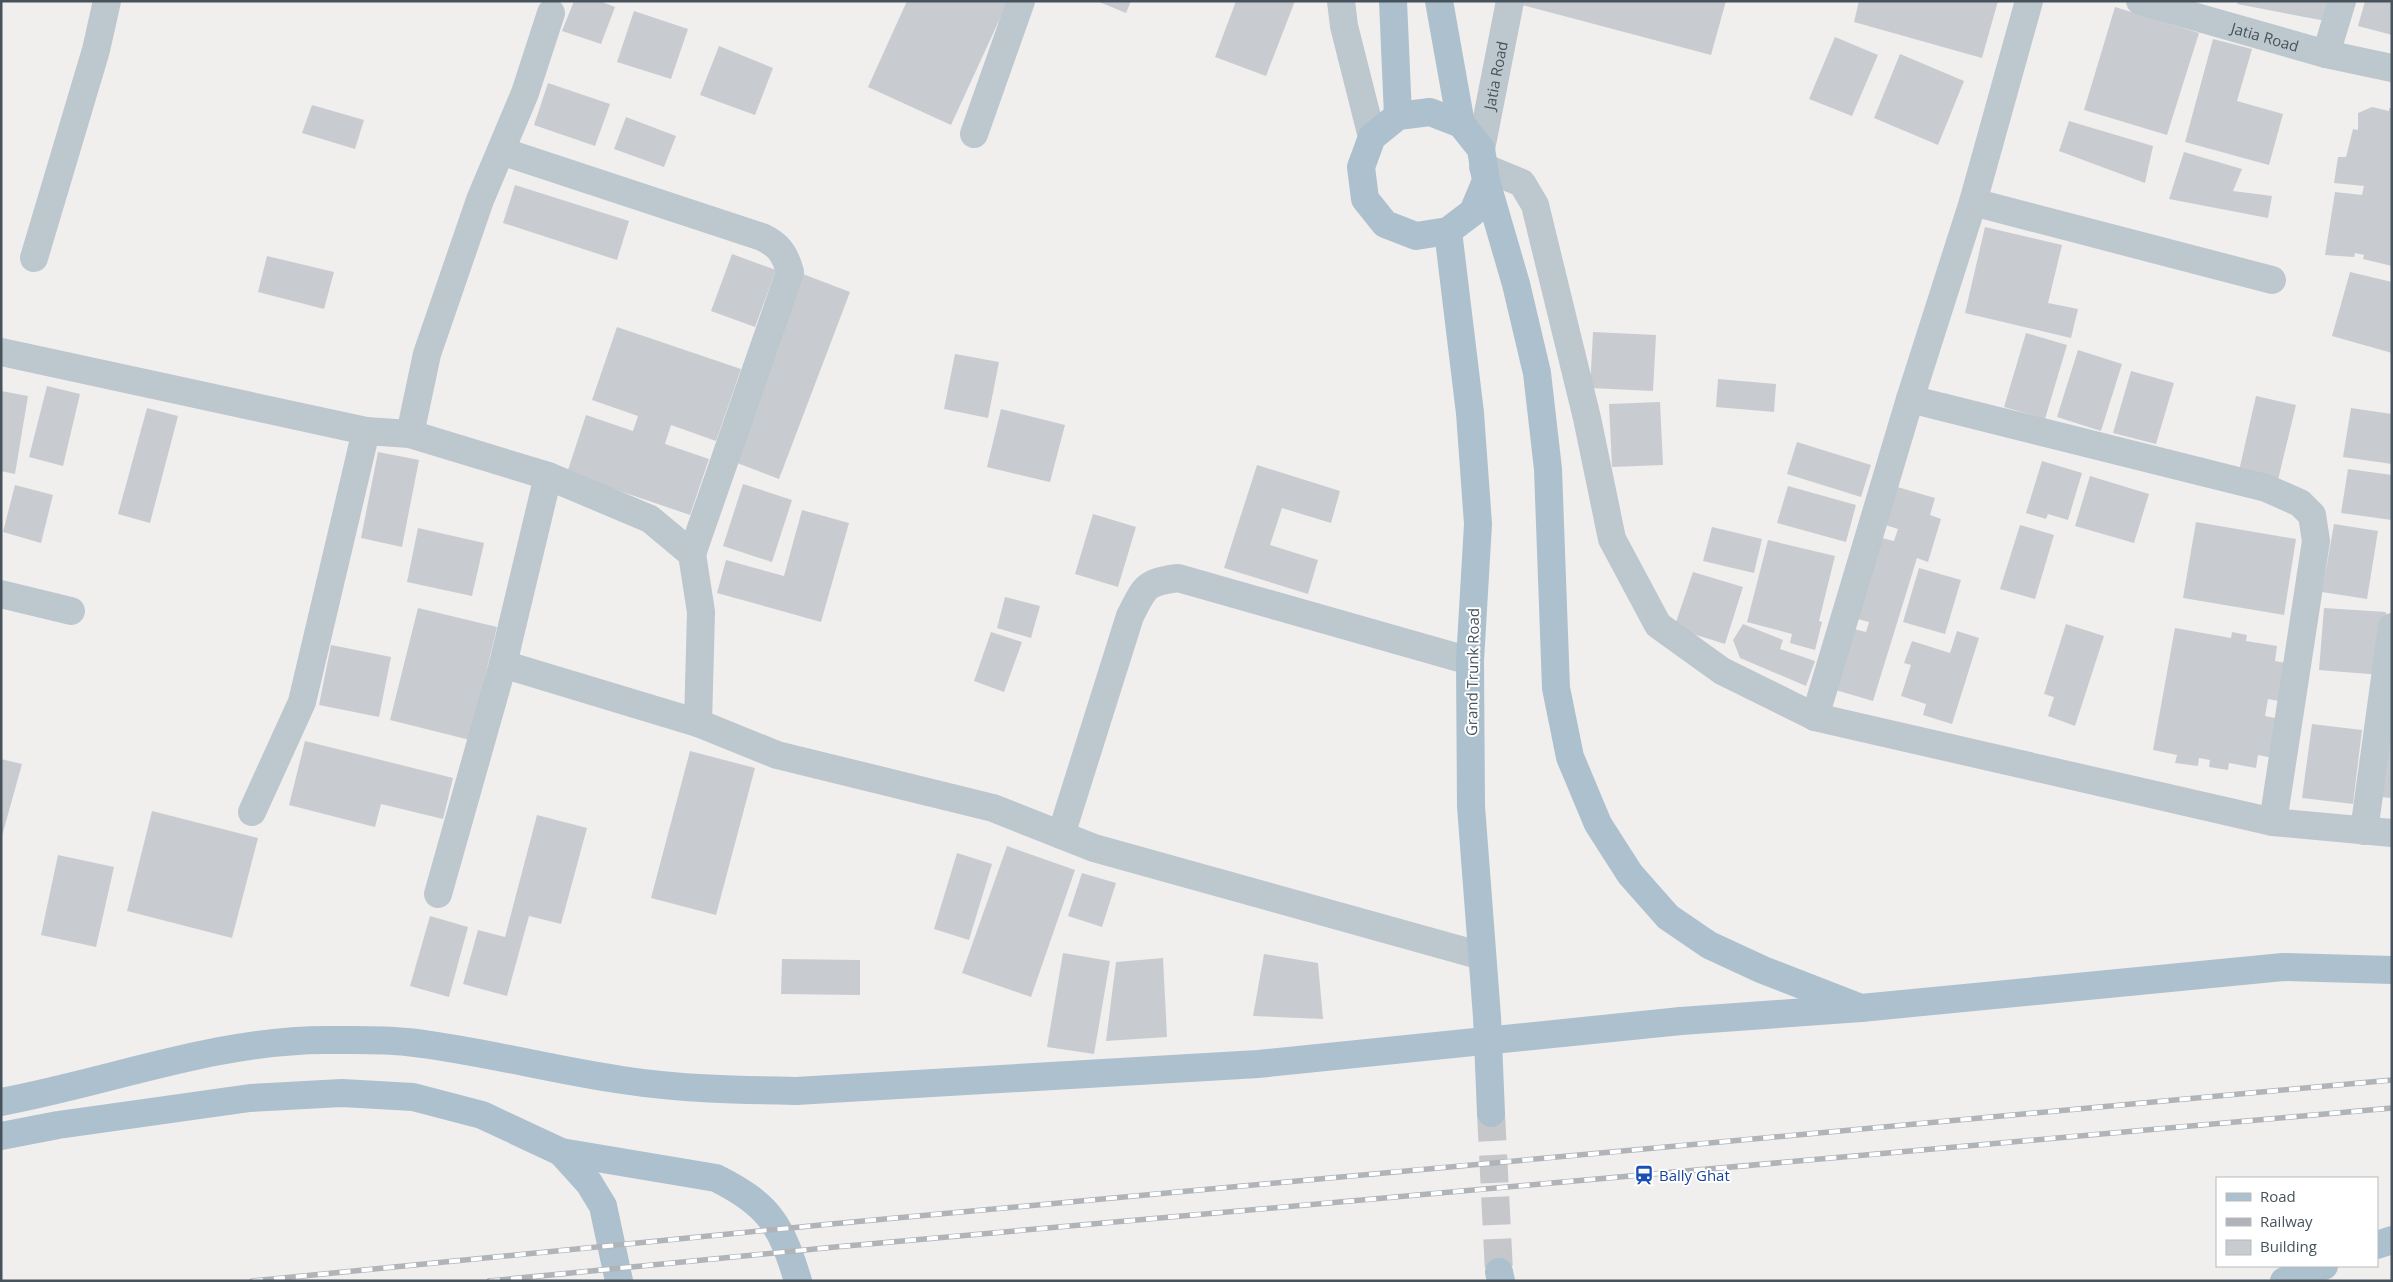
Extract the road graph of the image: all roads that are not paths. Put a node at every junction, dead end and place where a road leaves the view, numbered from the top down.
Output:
1 (107, 1) edge
2 (1021, 1) edge
3 (1341, 1) edge
4 (1393, 1) edge
5 (1439, 1) edge
6 (1510, 1) edge
7 (2029, 1) edge
8 (2140, 1) edge
9 (2342, 1) edge
10 (551, 13) dead end
11 (2326, 54) junction
12 (2392, 68) edge
13 (1398, 116) junction
14 (1460, 124) junction
15 (974, 134) dead end
16 (1372, 137) junction
17 (501, 152) junction
18 (1483, 166) junction
19 (1973, 202) junction
20 (1448, 231) junction
21 (34, 258) dead end
22 (2272, 280) dead end
23 (1, 352) edge
24 (1910, 399) junction
25 (366, 431) junction
26 (410, 434) junction
27 (548, 476) junction
28 (692, 554) junction
29 (1, 594) edge
30 (71, 611) dead end
31 (2392, 627) edge
32 (1470, 661) junction
33 (503, 664) junction
34 (1815, 717) junction
35 (698, 723) junction
36 (252, 812) dead end
37 (2273, 822) junction
38 (2364, 830) junction
39 (2392, 833) edge
40 (1061, 834) junction
41 (438, 894) dead end
42 (1482, 956) junction
43 (2392, 970) edge
44 (1861, 1008) junction
45 (52, 1093) junction
46 (1, 1102) edge
47 (1491, 1113) tunnel mouth
48 (58, 1124) junction
49 (1, 1136) edge
50 (561, 1152) junction
51 (2392, 1240) edge
52 (2378, 1246) edge
53 (2321, 1267) edge
54 (619, 1281) edge
55 (798, 1281) edge
56 (2284, 1281) edge

1 - 21 street
2 - 15 street
3 - 16 street
4 - 13 main road
5 - 14 main road
6 - 18 street, Jatia Road
7 - 19 street
8 - 11 street, Jatia Road
9 - 11 street
10 - 17 street
11 - 12 street, Jatia Road
13 - 14 main road
13 - 16 main road
14 - 18 main road
16 - 20 main road
17 - 26 street
17 - 28 street
18 - 20 main road
18 - 34 street
18 - 44 main road
19 - 22 street
19 - 24 street
20 - 32 main road, Grand Trunk Road
23 - 25 street
24 - 34 street
24 - 37 street
25 - 26 street
25 - 36 street
26 - 27 street
27 - 28 street
27 - 33 street
28 - 35 street
29 - 30 street
31 - 38 street
32 - 40 street
32 - 42 main road, Grand Trunk Road
33 - 35 street
33 - 41 street
34 - 37 street
35 - 40 street
37 - 38 street
38 - 39 street
40 - 42 street
42 - 47 main road, Grand Trunk Road
43 - 44 main road
44 - 45 main road, bridge
45 - 46 main road
45 - 48 main road
48 - 49 main road
48 - 50 main road
50 - 54 main road
50 - 55 main road
51 - 52 main road
53 - 56 main road

